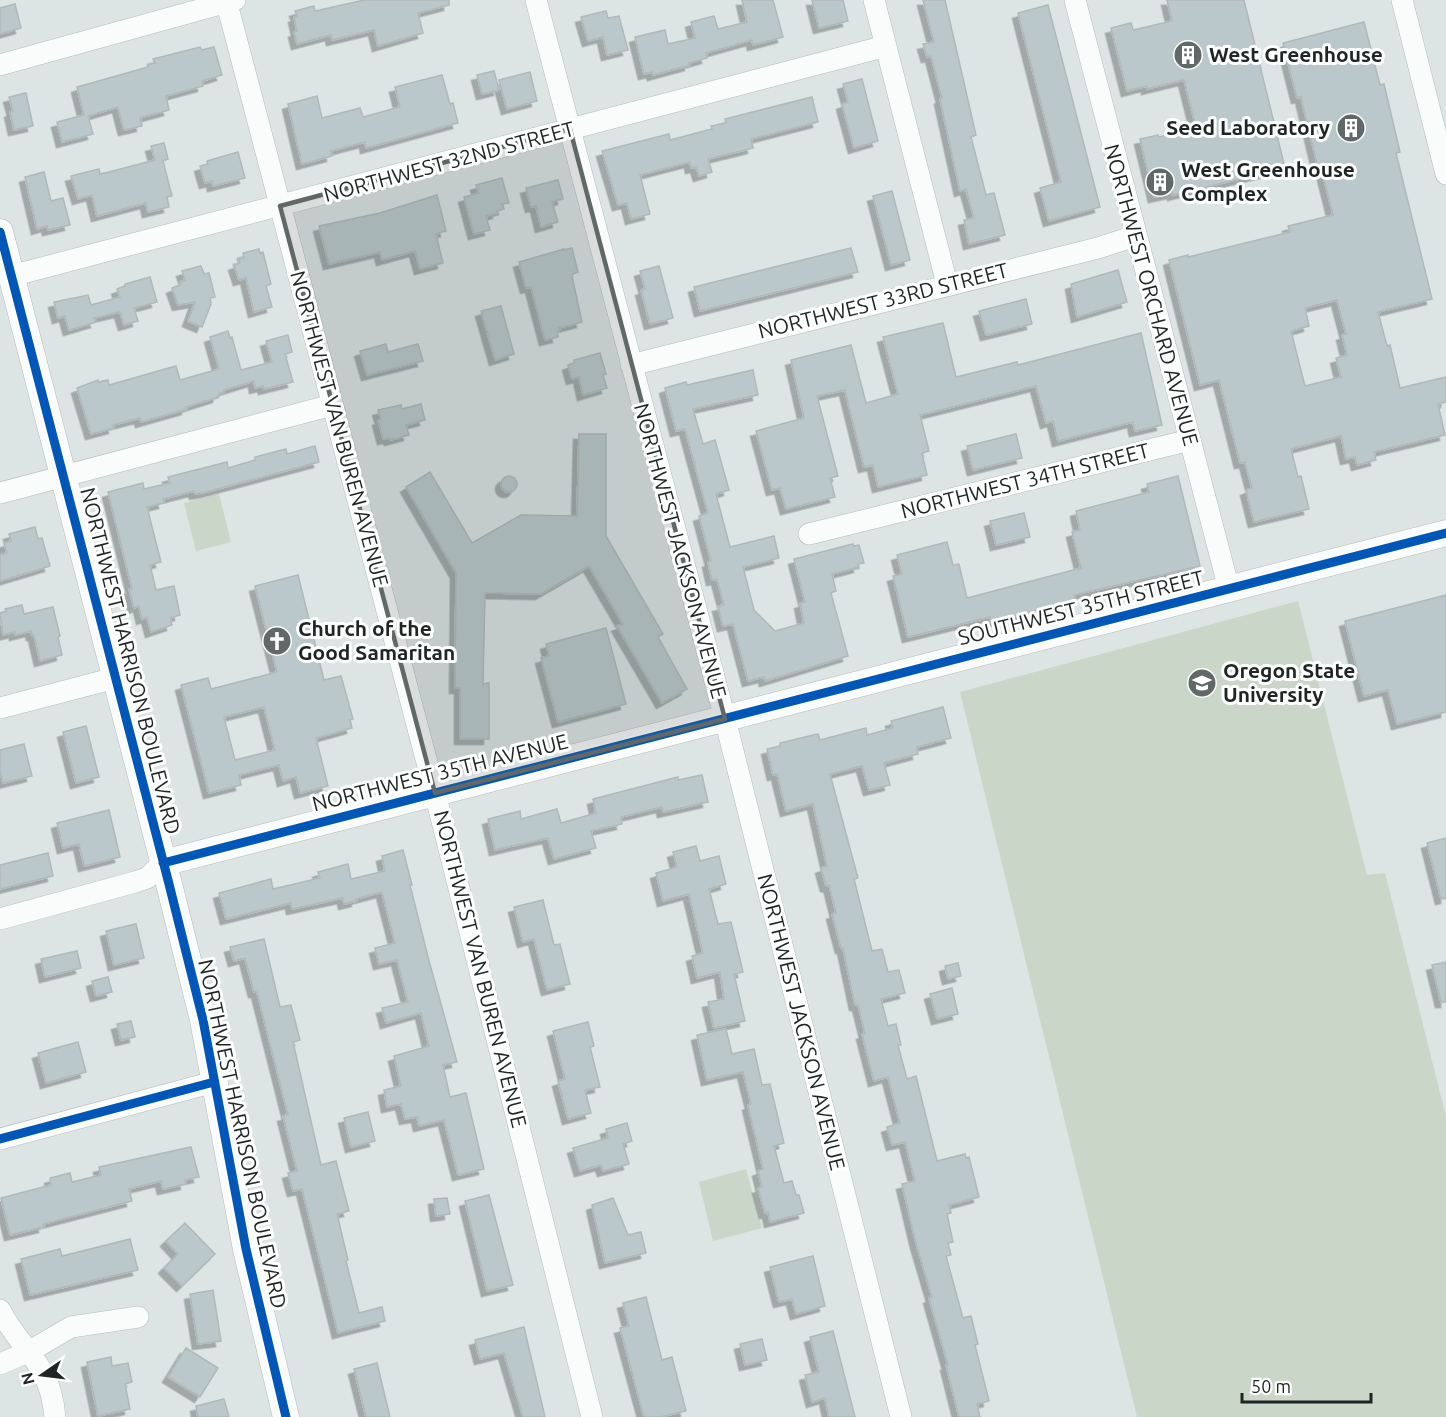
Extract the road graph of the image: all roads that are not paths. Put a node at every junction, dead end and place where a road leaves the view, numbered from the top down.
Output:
1 (536, 0) edge
2 (874, 0) edge
3 (1075, 0) edge
4 (1402, 0) edge
5 (229, 1) edge
6 (886, 46) junction
7 (0, 65) edge
8 (570, 129) junction
9 (1446, 174) edge
10 (280, 206) junction
11 (0, 232) edge
12 (1135, 236) junction
13 (11, 276) junction
14 (947, 284) junction
15 (631, 365) junction
16 (332, 405) junction
17 (1190, 440) junction
18 (63, 476) junction
19 (0, 493) edge
20 (1446, 533) edge
21 (809, 534) dead end
22 (1228, 589) junction
23 (115, 678) junction
24 (0, 708) edge
25 (725, 719) junction
26 (435, 793) junction
27 (163, 863) junction
28 (0, 919) edge
29 (214, 1082) junction
30 (0, 1139) edge
31 (0, 1310) edge
32 (138, 1317) dead end
33 (30, 1351) junction
34 (0, 1364) edge
35 (55, 1417) edge
36 (286, 1417) edge
37 (592, 1417) edge
38 (901, 1417) edge

1 - 8 street, NORTHWEST JACKSON AVENUE
2 - 6 street
3 - 12 street, NORTHWEST ORCHARD AVENUE
4 - 9 street
5 - 7 street
5 - 10 street, NORTHWEST VAN BUREN AVENUE
6 - 8 street, NORTHWEST 32ND STREET
6 - 14 street
8 - 10 street, NORTHWEST 32ND STREET
8 - 15 street, NORTHWEST JACKSON AVENUE
10 - 13 street, NORTHWEST 32ND STREET
10 - 16 street, NORTHWEST VAN BUREN AVENUE
11 - 13 main road, NORTHWEST HARRISON BOULEVARD
12 - 14 street, NORTHWEST 33RD STREET
12 - 17 street, NORTHWEST ORCHARD AVENUE
13 - 18 main road, NORTHWEST HARRISON BOULEVARD
14 - 15 street, NORTHWEST 33RD STREET
15 - 25 street, NORTHWEST JACKSON AVENUE
16 - 18 street
16 - 26 street, NORTHWEST VAN BUREN AVENUE
17 - 21 street, NORTHWEST 34TH STREET
17 - 22 street, NORTHWEST ORCHARD AVENUE
18 - 19 street
18 - 23 main road, NORTHWEST HARRISON BOULEVARD
20 - 22 main road, SOUTHWEST 35TH STREET
22 - 25 main road, SOUTHWEST 35TH STREET
23 - 24 street
23 - 27 main road, NORTHWEST HARRISON BOULEVARD
25 - 26 main road, NORTHWEST 35TH AVENUE
25 - 38 street, NORTHWEST JACKSON AVENUE
26 - 27 main road, NORTHWEST 35TH AVENUE
26 - 37 street, NORTHWEST VAN BUREN AVENUE
27 - 28 street
27 - 29 main road, NORTHWEST HARRISON BOULEVARD
29 - 30 street
29 - 36 main road, NORTHWEST HARRISON BOULEVARD
31 - 33 street
32 - 33 street
33 - 34 street
33 - 35 street

